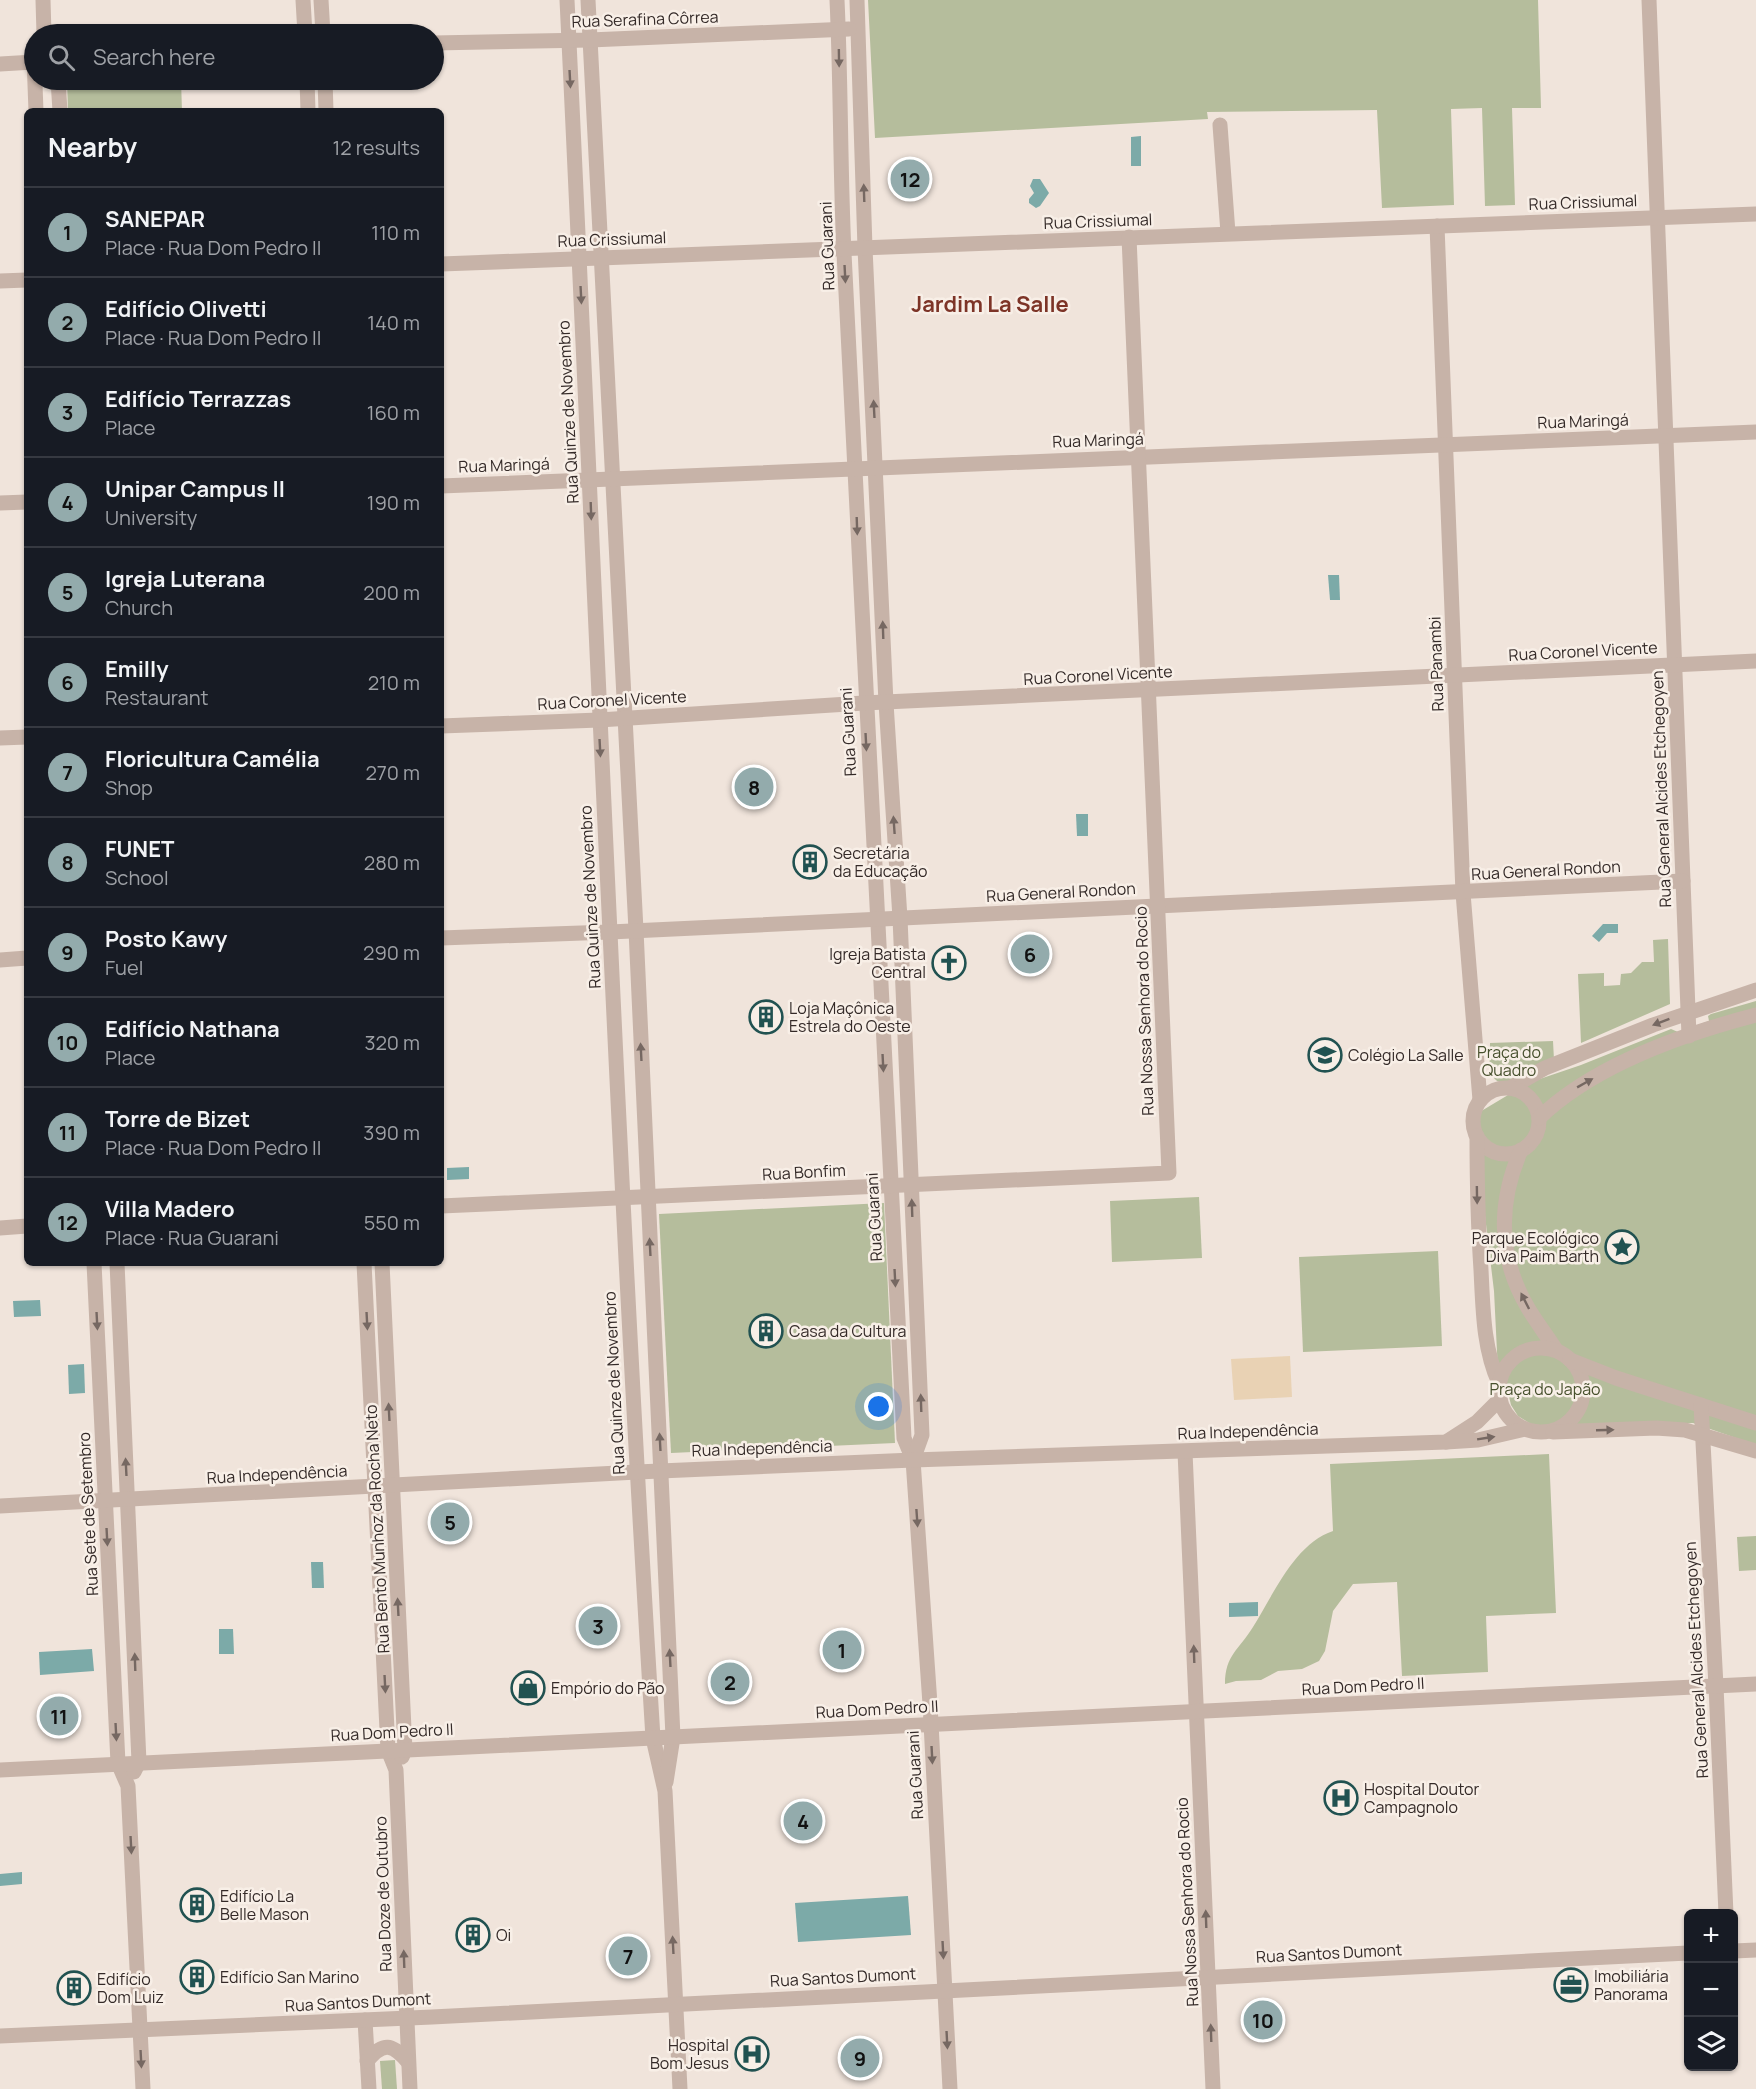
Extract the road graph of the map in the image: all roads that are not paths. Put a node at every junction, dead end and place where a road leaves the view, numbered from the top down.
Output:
1 (43, 0) edge
2 (303, 0) edge
3 (321, 0) edge
4 (567, 0) edge
5 (588, 0) edge
6 (837, 0) edge
7 (856, 0) edge
8 (1649, 0) edge
9 (44, 24) edge
10 (304, 24) edge
11 (322, 24) edge
12 (858, 29) junction
13 (839, 30) junction
14 (568, 40) junction
15 (590, 40) junction
16 (444, 43) edge
17 (24, 62) edge
18 (0, 64) edge
19 (35, 90) edge
20 (59, 90) edge
21 (307, 90) edge
22 (325, 90) edge
23 (36, 108) edge
24 (60, 108) edge
25 (308, 108) edge
26 (326, 108) edge
27 (1220, 125) dead end
28 (1756, 214) edge
29 (1657, 217) junction
30 (1437, 226) junction
31 (1228, 233) junction
32 (1129, 237) junction
33 (844, 248) junction
34 (866, 248) junction
35 (579, 258) junction
36 (601, 258) junction
37 (444, 264) edge
38 (24, 279) edge
39 (0, 280) edge
40 (1756, 432) edge
41 (1665, 435) junction
42 (1446, 444) junction
43 (1139, 456) junction
44 (877, 467) junction
45 (855, 468) junction
46 (612, 479) junction
47 (590, 480) junction
48 (444, 486) edge
49 (24, 502) edge
50 (0, 503) edge
51 (1756, 660) edge
52 (1674, 665) junction
53 (1454, 675) junction
54 (1149, 690) junction
55 (886, 703) junction
56 (864, 704) junction
57 (625, 718) junction
58 (599, 720) junction
59 (444, 726) edge
60 (24, 737) edge
61 (0, 738) edge
62 (1683, 881) junction
63 (1463, 893) junction
64 (1158, 905) junction
65 (900, 918) junction
66 (876, 919) junction
67 (636, 930) junction
68 (610, 932) junction
69 (444, 938) edge
70 (24, 958) edge
71 (0, 960) edge
72 (1756, 990) edge
73 (1688, 1012) junction
74 (1756, 1015) edge
75 (1689, 1036) junction
76 (1510, 1088) junction
77 (1480, 1100) junction
78 (1539, 1118) junction
79 (1477, 1136) junction
80 (1521, 1150) junction
81 (1169, 1173) joint
82 (911, 1185) junction
83 (890, 1186) junction
84 (648, 1197) junction
85 (622, 1198) junction
86 (444, 1206) edge
87 (24, 1226) edge
88 (0, 1228) edge
89 (94, 1266) edge
90 (117, 1266) edge
91 (364, 1266) edge
92 (382, 1266) edge
93 (1556, 1350) junction
94 (1570, 1360) junction
95 (1499, 1383) junction
96 (1500, 1399) junction
97 (1701, 1405) junction
98 (1756, 1423) edge
99 (1525, 1430) junction
100 (1547, 1432) junction
101 (1702, 1435) junction
102 (1446, 1442) junction
103 (1185, 1452) junction
104 (1756, 1452) edge
105 (913, 1460) junction
106 (661, 1471) junction
107 (637, 1472) junction
108 (393, 1486) junction
109 (375, 1487) junction
110 (128, 1500) junction
111 (105, 1501) junction
112 (0, 1506) edge
113 (1756, 1684) edge
114 (1716, 1686) junction
115 (1197, 1713) junction
116 (930, 1725) junction
117 (673, 1737) junction
118 (654, 1738) junction
119 (405, 1749) junction
120 (388, 1750) junction
121 (139, 1762) junction
122 (118, 1763) junction
123 (0, 1770) edge
124 (396, 1770) junction
125 (128, 1786) junction
126 (665, 1791) junction
127 (1726, 1909) edge
128 (1756, 1950) edge
129 (1738, 1951) edge
130 (1684, 1953) edge
131 (1208, 1977) junction
132 (945, 1990) junction
133 (676, 2004) junction
134 (406, 2018) junction
135 (365, 2019) junction
136 (140, 2030) junction
137 (0, 2036) edge
138 (367, 2061) junction
139 (408, 2062) junction
140 (142, 2089) edge
141 (369, 2089) edge
142 (410, 2089) edge
143 (680, 2089) edge
144 (950, 2089) edge
145 (1213, 2089) edge

1 - 9 street
2 - 10 street
3 - 11 street
4 - 14 street, Rua Quinze de Novembro
5 - 15 street, Rua Quinze de Novembro
6 - 13 street, Rua Guarani
7 - 12 street, Rua Guarani
8 - 29 street, Rua General Alcides Etchegoyen
12 - 13 street, Rua Serafina Côrrea
34 -> 12 street, Rua Guarani
13 - 15 street, Rua Serafina Côrrea
13 -> 33 street, Rua Guarani
14 - 15 street, Rua Serafina Côrrea
14 - 16 street, Rua Serafina Côrrea
14 -> 35 street, Rua Quinze de Novembro
15 - 36 street, Rua Quinze de Novembro
17 - 18 street
19 - 23 street
20 - 24 street
21 - 25 street
22 - 26 street
27 - 31 street
28 - 29 street, Rua Crissiumal
29 - 30 street, Rua Crissiumal
29 - 41 street, Rua General Alcides Etchegoyen
30 - 31 street, Rua Crissiumal
30 - 42 street, Rua Panambi
31 - 32 street, Rua Crissiumal
32 - 34 street, Rua Crissiumal
32 - 43 street, Rua Nossa Senhora do Rocio
33 - 34 street, Rua Crissiumal
33 - 36 street, Rua Crissiumal
33 -> 45 street, Rua Guarani
44 -> 34 street, Rua Guarani
35 - 36 street, Rua Crissiumal
35 - 37 street, Rua Crissiumal
35 -> 47 street, Rua Quinze de Novembro
36 - 46 street, Rua Quinze de Novembro
38 - 39 street
40 - 41 street, Rua Maringá
41 - 42 street, Rua Maringá
41 - 52 street, Rua General Alcides Etchegoyen
42 - 43 street, Rua Maringá
42 - 53 street, Rua Panambi
43 - 44 street, Rua Maringá
43 - 54 street, Rua Nossa Senhora do Rocio
44 - 45 street, Rua Maringá
55 -> 44 street, Rua Guarani
45 - 46 street, Rua Maringá
45 -> 56 street, Rua Guarani
46 - 47 street, Rua Maringá
46 - 57 street, Rua Quinze de Novembro
47 - 48 street, Rua Maringá
47 -> 58 street, Rua Quinze de Novembro
49 - 50 street
51 - 52 street, Rua Coronel Vicente
52 - 53 street, Rua Coronel Vicente
52 - 62 street, Rua General Alcides Etchegoyen
53 - 54 street, Rua Coronel Vicente
53 - 63 street, Rua Panambi
54 - 55 street, Rua Coronel Vicente
54 - 64 street, Rua Nossa Senhora do Rocio
55 - 56 street, Rua Coronel Vicente
65 -> 55 street, Rua Guarani
56 - 57 street, Rua Coronel Vicente
56 -> 66 street, Rua Guarani
57 - 58 street, Rua Coronel Vicente
57 - 67 street, Rua Quinze de Novembro
58 - 59 street, Rua Coronel Vicente
58 -> 68 street, Rua Quinze de Novembro
60 - 61 street
62 - 63 street, Rua General Rondon
62 - 73 street, Rua General Alcides Etchegoyen
63 - 64 street, Rua General Rondon
63 - 77 street, Rua Panambi
64 - 65 street, Rua General Rondon
64 - 81 street, Rua Nossa Senhora do Rocio
65 - 66 street, Rua General Rondon
65 - 82 street, Rua Guarani
66 - 67 street, Rua General Rondon
66 -> 83 street, Rua Guarani
67 - 68 street, Rua General Rondon
84 -> 67 street, Rua Quinze de Novembro
68 - 69 street, Rua General Rondon
68 - 85 street, Rua Quinze de Novembro
70 - 71 street
72 - 73 street
73 - 75 street, Rua General Alcides Etchegoyen
73 -> 76 street
74 - 75 street
78 -> 75 street
76 - 77 street
76 - 78 street
77 - 79 street
78 - 80 street
79 - 80 street
79 -> 95 street
93 -> 80 street
81 - 82 street, Rua Bonfim
82 - 83 street, Rua Bonfim
105 -> 82 street, Rua Guarani
83 - 84 street, Rua Bonfim
83 -> 105 street, Rua Guarani
84 - 85 street, Rua Bonfim
106 -> 84 street, Rua Quinze de Novembro
85 - 86 street, Rua Bonfim
85 - 107 street, Rua Quinze de Novembro
87 - 88 street
89 -> 111 street, Rua Sete de Setembro
110 -> 90 street
91 -> 109 street
108 -> 92 street, Rua Bento Munhoz da Rocha Neto
93 - 94 street
93 - 95 street
94 - 97 street
94 - 100 street
95 - 96 street
96 - 99 street
96 - 102 street
97 - 98 street
97 - 101 street, Rua General Alcides Etchegoyen
99 - 100 street
102 -> 99 street, Rua Independência
100 -> 101 street
101 - 104 street
101 - 114 street, Rua General Alcides Etchegoyen
102 - 103 street, Rua Independência
103 - 105 street, Rua Independência
115 -> 103 street, Rua Nossa Senhora do Rocio
105 - 106 street, Rua Independência
105 -> 116 street, Rua Guarani
106 - 107 street, Rua Independência
117 -> 106 street, Rua Quinze de Novembro
107 - 108 street, Rua Independência
107 - 118 street, Rua Quinze de Novembro
108 - 109 street, Rua Independência
119 -> 108 street, Rua Bento Munhoz da Rocha Neto
109 - 110 street, Rua Independência
109 -> 120 street
110 - 111 street, Rua Independência
121 -> 110 street
111 - 112 street, Rua Independência
111 -> 122 street, Rua Sete de Setembro
113 - 114 street, Rua Dom Pedro II
114 - 115 street, Rua Dom Pedro II
114 - 127 street, Rua General Alcides Etchegoyen
115 - 116 street, Rua Dom Pedro II
131 -> 115 street, Rua Nossa Senhora do Rocio
116 - 117 street, Rua Dom Pedro II
116 -> 132 street, Rua Guarani
117 - 118 street, Rua Dom Pedro II
117 - 126 street, Rua Quinze de Novembro
118 - 119 street, Rua Dom Pedro II
118 - 126 street, Rua Quinze de Novembro
119 - 120 street, Rua Dom Pedro II
119 - 124 street, Rua Bento Munhoz da Rocha Neto
120 - 121 street, Rua Dom Pedro II
120 - 124 street
121 - 122 street, Rua Dom Pedro II
121 - 125 street
122 - 123 street, Rua Dom Pedro II
122 - 125 street
134 -> 124 street, Rua Doze de Outubro
125 -> 136 street
133 -> 126 street, Rua Quinze de Novembro
128 - 129 street
130 - 131 street, Rua Santos Dumont
131 - 132 street, Rua Santos Dumont
145 -> 131 street, Rua Nossa Senhora do Rocio
132 - 133 street, Rua Santos Dumont
132 -> 144 street, Rua Guarani
133 - 134 street, Rua Santos Dumont
133 - 143 street, Rua Quinze de Novembro
134 - 135 street, Rua Santos Dumont
134 - 139 street, Rua Doze de Outubro
135 - 136 street, Rua Santos Dumont
135 - 138 street
136 - 137 street, Rua Santos Dumont
136 -> 140 street
138 - 139 street
138 - 141 street
139 - 142 street, Rua Doze de Outubro

